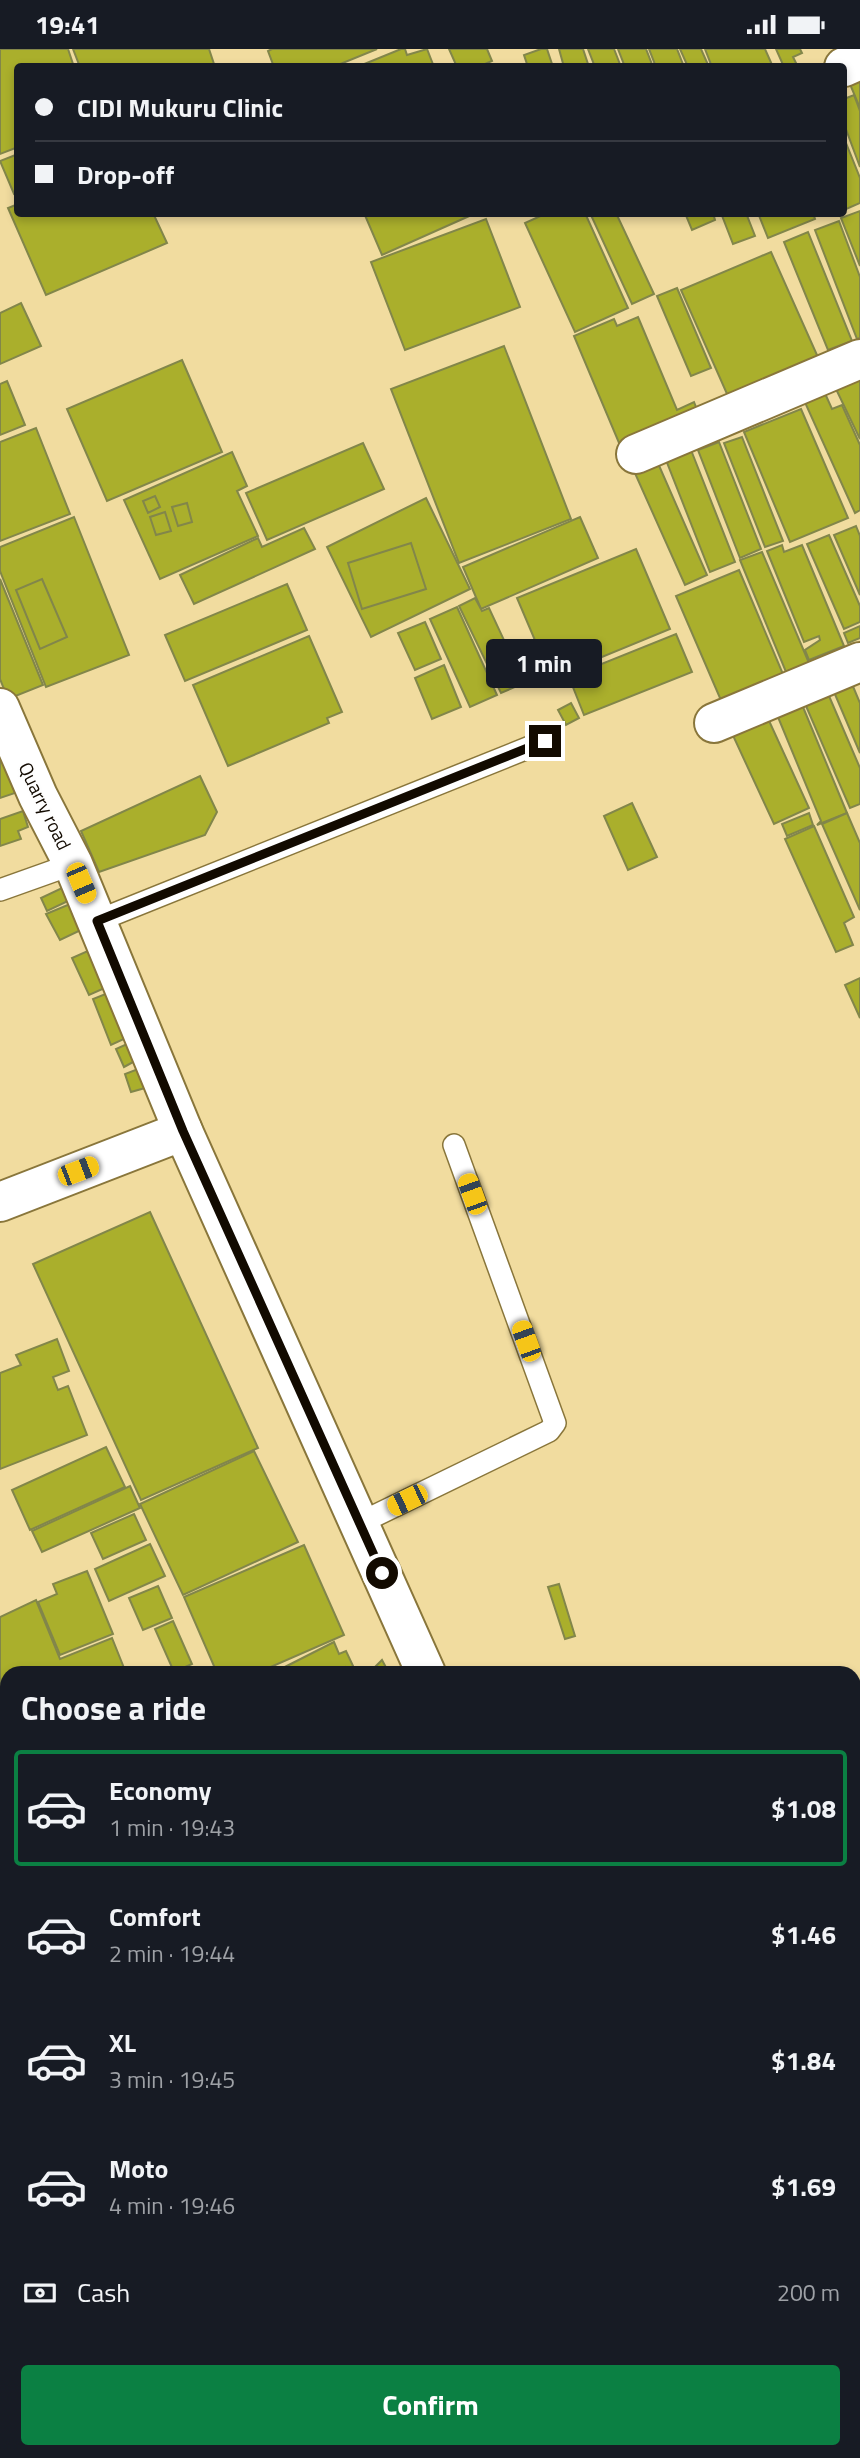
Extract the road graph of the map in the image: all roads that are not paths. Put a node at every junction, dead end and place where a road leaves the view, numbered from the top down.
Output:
1 (860, 359) edge
2 (636, 454) dead end
3 (860, 662) edge
4 (0, 708) edge
5 (714, 723) dead end
6 (545, 741) dead end
7 (73, 864) junction
8 (0, 890) edge
9 (97, 921) junction
10 (183, 1131) junction
11 (454, 1145) dead end
12 (0, 1202) edge
13 (360, 1523) junction
14 (423, 1666) edge

1 - 2 street
3 - 5 street
4 - 7 street, Quarry road
6 - 9 lane
7 - 8 lane
7 - 9 street, Quarry road
9 - 10 street, Quarry road
10 - 12 street
10 - 13 street, Quarry road
11 - 13 lane
13 - 14 street, Quarry road

